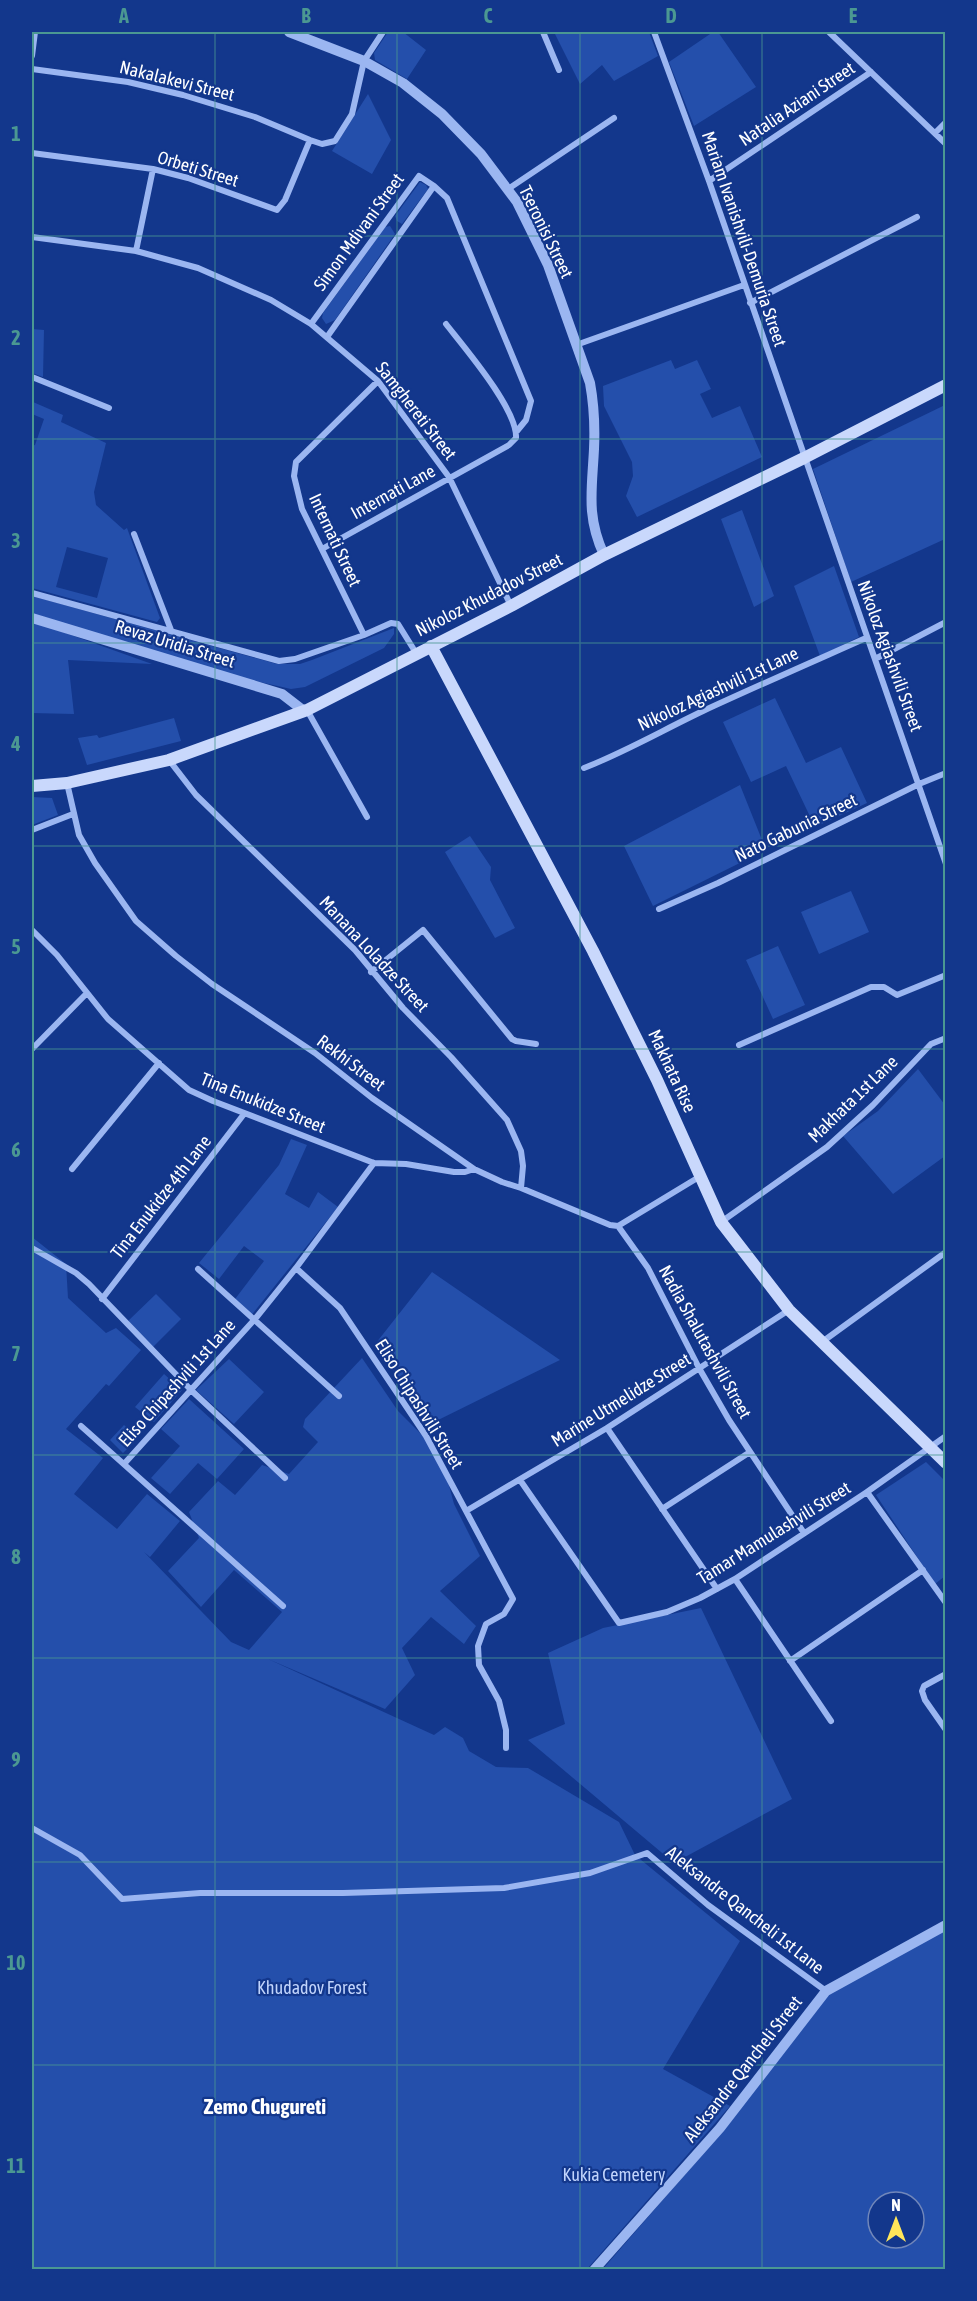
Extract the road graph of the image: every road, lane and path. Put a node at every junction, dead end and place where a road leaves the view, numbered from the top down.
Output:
1 (35, 32) edge
2 (289, 32) edge
3 (383, 32) edge
4 (543, 32) edge
5 (654, 32) edge
6 (829, 32) edge
7 (32, 57) edge
8 (364, 61) junction
9 (32, 69) edge
10 (560, 70) dead end
11 (871, 72) junction
12 (614, 118) dead end
13 (945, 122) edge
14 (934, 133) junction
15 (310, 140) junction
16 (945, 144) edge
17 (32, 153) edge
18 (153, 169) junction
19 (709, 182) junction
20 (434, 186) junction
21 (508, 189) junction
22 (917, 217) dead end
23 (32, 237) edge
24 (136, 251) junction
25 (744, 285) junction
26 (750, 303) junction
27 (311, 324) junction
28 (446, 324) dead end
29 (327, 336) junction
30 (576, 345) junction
31 (32, 377) edge
32 (378, 381) junction
33 (945, 385) edge
34 (109, 408) dead end
35 (517, 431) junction
36 (804, 458) junction
37 (449, 477) junction
38 (134, 534) dead end
39 (322, 549) junction
40 (604, 555) junction
41 (32, 592) edge
42 (511, 606) junction
43 (32, 618) edge
44 (945, 622) edge
45 (171, 630) junction
46 (364, 635) junction
47 (866, 638) junction
48 (431, 646) junction
49 (416, 653) junction
50 (875, 659) junction
51 (305, 710) junction
52 (169, 760) junction
53 (584, 768) dead end
54 (945, 773) edge
55 (67, 783) junction
56 (919, 784) junction
57 (32, 786) edge
58 (74, 814) junction
59 (368, 817) dead end
60 (32, 830) edge
61 (945, 864) edge
62 (659, 909) dead end
63 (32, 930) edge
64 (371, 972) junction
65 (945, 975) edge
66 (87, 993) junction
67 (945, 1038) edge
68 (536, 1044) dead end
69 (739, 1045) dead end
70 (32, 1049) edge
71 (159, 1063) junction
72 (244, 1114) junction
73 (374, 1163) junction
74 (72, 1169) dead end
75 (474, 1169) junction
76 (699, 1177) junction
77 (521, 1188) junction
78 (721, 1222) junction
79 (618, 1226) junction
80 (32, 1248) edge
81 (945, 1252) edge
82 (198, 1269) dead end
83 (296, 1269) junction
84 (102, 1299) junction
85 (789, 1310) junction
86 (255, 1319) junction
87 (822, 1342) junction
88 (699, 1368) junction
89 (192, 1391) junction
90 (339, 1396) dead end
91 (81, 1426) dead end
92 (607, 1428) junction
93 (945, 1436) edge
94 (930, 1448) junction
95 (750, 1452) junction
96 (945, 1463) edge
97 (124, 1464) junction
98 (285, 1478) dead end
99 (520, 1480) junction
100 (867, 1492) junction
101 (662, 1509) junction
102 (466, 1511) junction
103 (804, 1533) junction
104 (923, 1570) junction
105 (735, 1579) junction
106 (717, 1589) junction
107 (945, 1603) edge
108 (283, 1606) dead end
109 (790, 1661) junction
110 (945, 1674) edge
111 (831, 1721) dead end
112 (945, 1730) edge
113 (506, 1748) dead end
114 (32, 1828) edge
115 (945, 1925) edge
116 (826, 1991) junction
117 (594, 2270) edge

1 - 7 street
2 - 8 street, Tseronisi Street
3 - 8 street
4 - 10 street
5 - 19 street, Mariam Ivanishvili-Demuria Street
6 - 11 street
8 - 15 street
8 - 21 street, Tseronisi Street
9 - 15 street, Nakalakevi Street
11 - 14 street
11 - 19 street, Natalia Aziani Street
12 - 21 street
13 - 14 street
14 - 16 street
15 - 18 street, Orbeti Street
17 - 18 street, Orbeti Street
18 - 24 street
19 - 25 street, Mariam Ivanishvili-Demuria Street
20 - 27 street, Simon Mdivani Street
20 - 29 street, Simon Mdivani Street
20 - 35 street, Internati Lane
21 - 30 street, Tseronisi Street
22 - 26 street
23 - 24 street, Samghereti Street
24 - 27 street, Samghereti Street
25 - 26 street, Mariam Ivanishvili-Demuria Street
25 - 30 street
26 - 36 street, Mariam Ivanishvili-Demuria Street
27 - 29 street, Samghereti Street
28 - 35 street
29 - 32 street, Samghereti Street
30 - 40 street, Tseronisi Street
31 - 34 street
32 - 37 street, Samghereti Street
32 - 39 street, Internati Street
33 - 36 main road, Nikoloz Khudadov Street
35 - 37 street, Internati Lane
36 - 40 main road, Nikoloz Khudadov Street
36 - 47 street, Nikoloz Agiashvili Street
37 - 39 street, Internati Lane
37 - 42 street, Samghereti Street
38 - 45 street
39 - 46 street, Internati Street
40 - 42 main road, Nikoloz Khudadov Street
41 - 45 street
42 - 48 main road, Nikoloz Khudadov Street
43 - 51 street, Revaz Uridia Street
44 - 50 street
45 - 46 street
46 - 49 street
47 - 50 street, Nikoloz Agiashvili Street
47 - 53 street, Nikoloz Agiashvili 1st Lane
48 - 49 main road, Nikoloz Khudadov Street
48 - 76 main road, Makhata Rise
49 - 51 main road, Nikoloz Khudadov Street
50 - 56 street, Nikoloz Agiashvili Street
51 - 52 main road, Nikoloz Khudadov Street
51 - 59 street
52 - 55 main road, Nikoloz Khudadov Street
52 - 64 street, Manana Loladze Street
54 - 56 street, Nato Gabunia Street
55 - 57 main road, Nikoloz Khudadov Street
55 - 58 street, Rekhi Street
56 - 61 street, Nikoloz Agiashvili Street
56 - 62 street, Nato Gabunia Street
58 - 60 street
58 - 75 street, Rekhi Street
63 - 66 street, Tina Enukidze Street
64 - 68 street
64 - 77 street, Manana Loladze Street
65 - 69 street
66 - 70 street
66 - 71 street, Tina Enukidze Street
67 - 78 street, Makhata 1st Lane
71 - 72 street, Tina Enukidze Street
71 - 74 street
72 - 73 street, Tina Enukidze Street
72 - 84 street, Tina Enukidze 4th Lane
73 - 75 street, Tina Enukidze Street
73 - 83 street
75 - 77 street, Rekhi Street
76 - 78 main road, Makhata Rise
76 - 79 street
77 - 79 street, Rekhi Street
78 - 85 main road, Makhata Rise
79 - 88 street, Nadia Shalutashvili Street
80 - 84 street
81 - 87 street
82 - 86 street
83 - 86 street, Eliso Chipashvili 1st Lane
83 - 102 street, Eliso Chipashvili Street
84 - 89 street
85 - 87 main road, Makhata Rise
85 - 88 street, Marine Utmelidze Street
86 - 89 street, Eliso Chipashvili 1st Lane
86 - 90 street
87 - 94 main road, Makhata Rise
88 - 92 street, Marine Utmelidze Street
88 - 95 street, Nadia Shalutashvili Street
89 - 97 street, Eliso Chipashvili 1st Lane
89 - 98 street
91 - 97 street
92 - 99 street, Marine Utmelidze Street
92 - 101 street
93 - 94 street, Tamar Mamulashvili Street
94 - 96 main road, Makhata Rise
94 - 100 street, Tamar Mamulashvili Street
95 - 101 street
95 - 103 street, Nadia Shalutashvili Street
97 - 108 street, Eliso Chipashvili 1st Lane
99 - 102 street, Marine Utmelidze Street
99 - 106 street, Tamar Mamulashvili Street
100 - 103 street, Tamar Mamulashvili Street
100 - 104 street
101 - 106 street
102 - 113 street, Eliso Chipashvili Street
103 - 105 street, Tamar Mamulashvili Street
104 - 107 street
104 - 109 street
105 - 106 street, Tamar Mamulashvili Street
105 - 109 street
109 - 111 street
110 - 112 street
114 - 116 street, Aleksandre Qancheli 1st Lane
115 - 116 street, Aleksandre Qancheli Street
116 - 117 street, Aleksandre Qancheli Street

